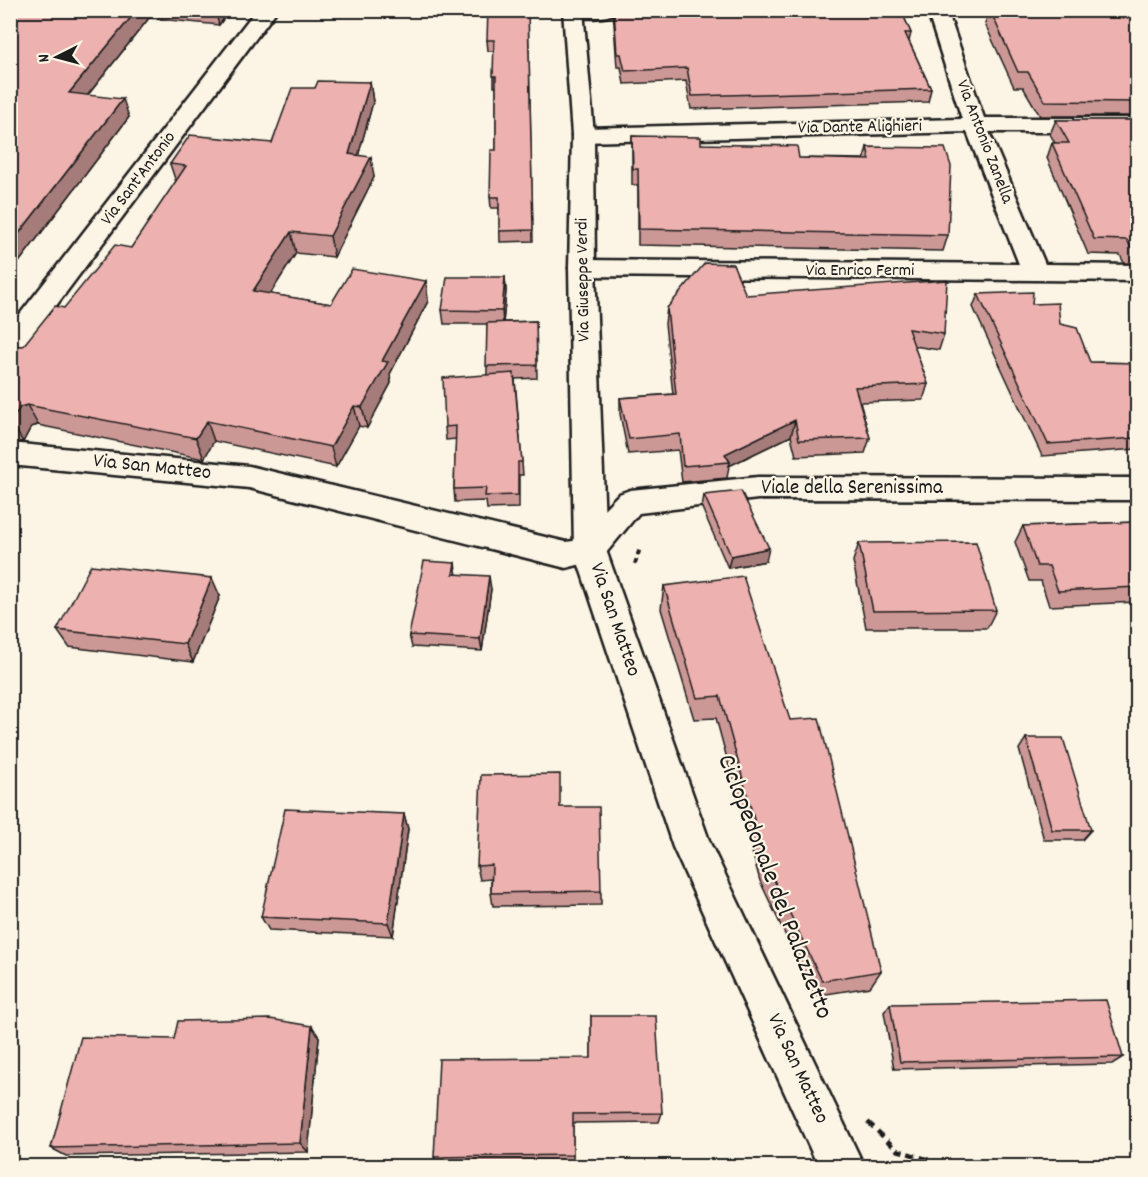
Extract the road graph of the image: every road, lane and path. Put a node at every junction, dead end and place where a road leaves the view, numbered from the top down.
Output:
1 (267, 10) edge
2 (608, 10) edge
3 (937, 10) edge
4 (573, 11) edge
5 (975, 125) junction
6 (1137, 125) edge
7 (583, 135) junction
8 (582, 268) junction
9 (1035, 271) junction
10 (1137, 273) edge
11 (10, 347) edge
12 (10, 453) edge
13 (1137, 489) edge
14 (590, 550) junction
15 (634, 565) dead end
16 (633, 572) dead end
17 (865, 1119) dead end
18 (841, 1167) edge
19 (949, 1167) edge

1 - 11 street, Via Sant'Antonio
2 - 4 street
3 - 5 street, Via Antonio Zanella
4 - 7 street, Via Giuseppe Verdi
5 - 6 street, Via Dante Alighieri
5 - 7 street, Via Dante Alighieri
5 - 9 street, Via Antonio Zanella
7 - 8 street, Via Giuseppe Verdi
8 - 9 street, Via Enrico Fermi
8 - 14 street, Via Giuseppe Verdi
9 - 10 street, Via Enrico Fermi
12 - 14 street, Via San Matteo
13 - 14 street, Viale della Serenissima
14 - 18 street, Via San Matteo
15 - 16 path
17 - 19 path

